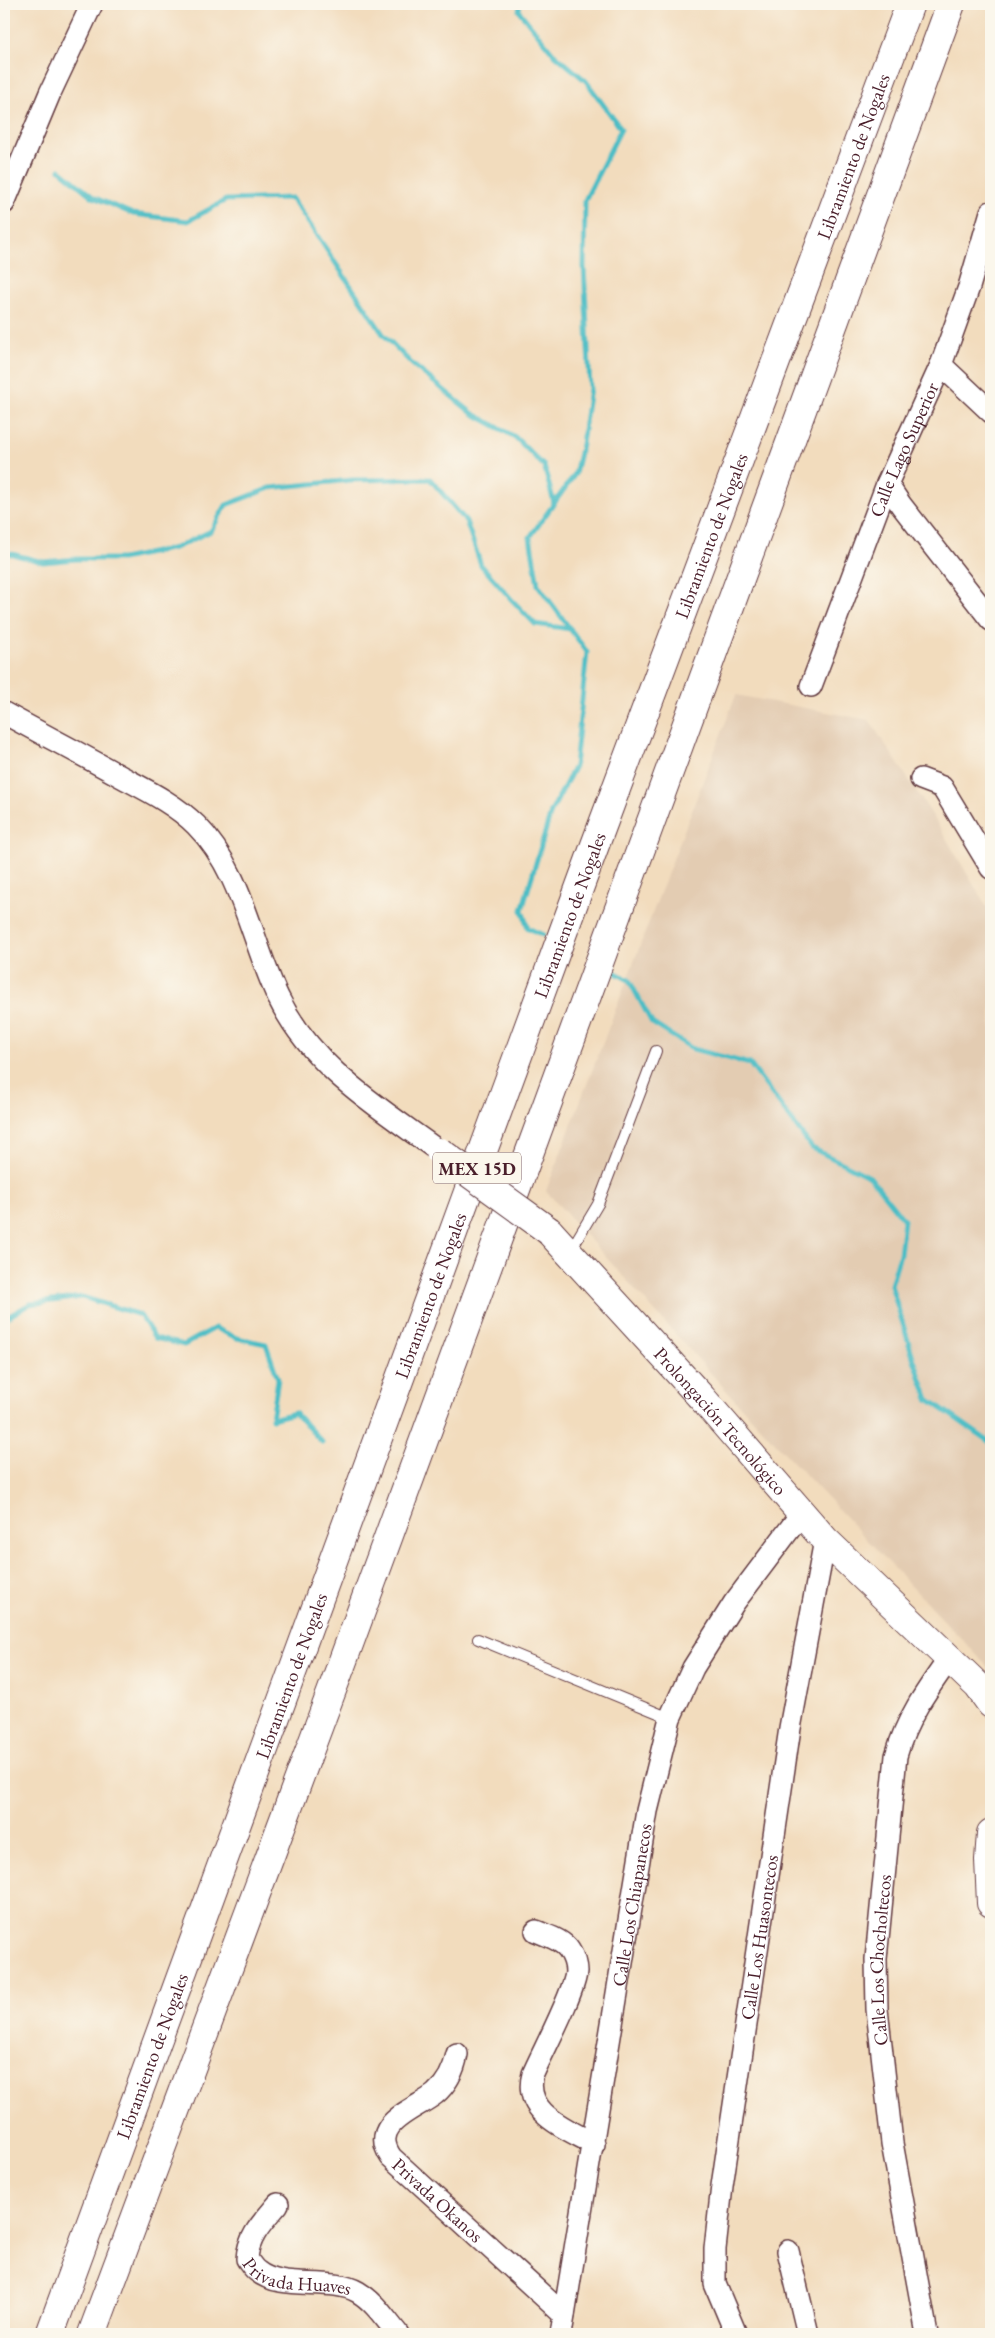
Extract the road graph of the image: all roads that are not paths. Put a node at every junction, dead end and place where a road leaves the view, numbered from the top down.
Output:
1 (92, 4) edge
2 (910, 4) edge
3 (951, 4) edge
4 (4, 203) edge
5 (991, 212) edge
6 (941, 364) junction
7 (991, 412) edge
8 (887, 484) junction
9 (991, 620) edge
10 (811, 686) dead end
11 (4, 713) edge
12 (921, 779) dead end
13 (991, 868) edge
14 (656, 1051) dead end
15 (440, 1152) joint
16 (570, 1252) junction
17 (801, 1514) junction
18 (825, 1540) junction
19 (478, 1639) dead end
20 (949, 1659) junction
21 (991, 1704) edge
22 (670, 1718) junction
23 (991, 1833) edge
24 (991, 1903) edge
25 (536, 1931) dead end
26 (457, 2054) dead end
27 (594, 2144) junction
28 (278, 2204) dead end
29 (788, 2251) dead end
30 (563, 2324) edge
31 (50, 2334) edge
32 (92, 2334) edge
33 (398, 2334) edge
34 (736, 2334) edge
35 (808, 2334) edge
36 (927, 2334) edge

1 - 4 street
2 - 31 main road, Libramiento de Nogales / MEX 15D
3 - 32 main road, Libramiento de Nogales / MEX 15D
5 - 6 street, Calle Lago Superior
6 - 7 street
6 - 8 street, Calle Lago Superior
8 - 9 street
8 - 10 street, Calle Lago Superior
11 - 15 street
12 - 13 street
14 - 16 lane
15 - 16 main road, Prolongación Tecnológico, bridge
16 - 17 main road, Prolongación Tecnológico
17 - 18 main road, Prolongación Tecnológico
17 - 22 street, Calle Los Chiapanecos
18 - 20 main road, Prolongación Tecnológico
18 - 34 street, Calle Los Huasontecos
19 - 22 lane
20 - 21 main road, Prolongación Tecnológico
20 - 36 street, Calle Los Chocholtecos
22 - 27 street, Calle Los Chiapanecos
23 - 24 main road
25 - 27 street
26 - 30 street, Privada Okanos
27 - 30 street, Calle Los Chiapanecos
28 - 33 street, Privada Huaves
29 - 35 street

